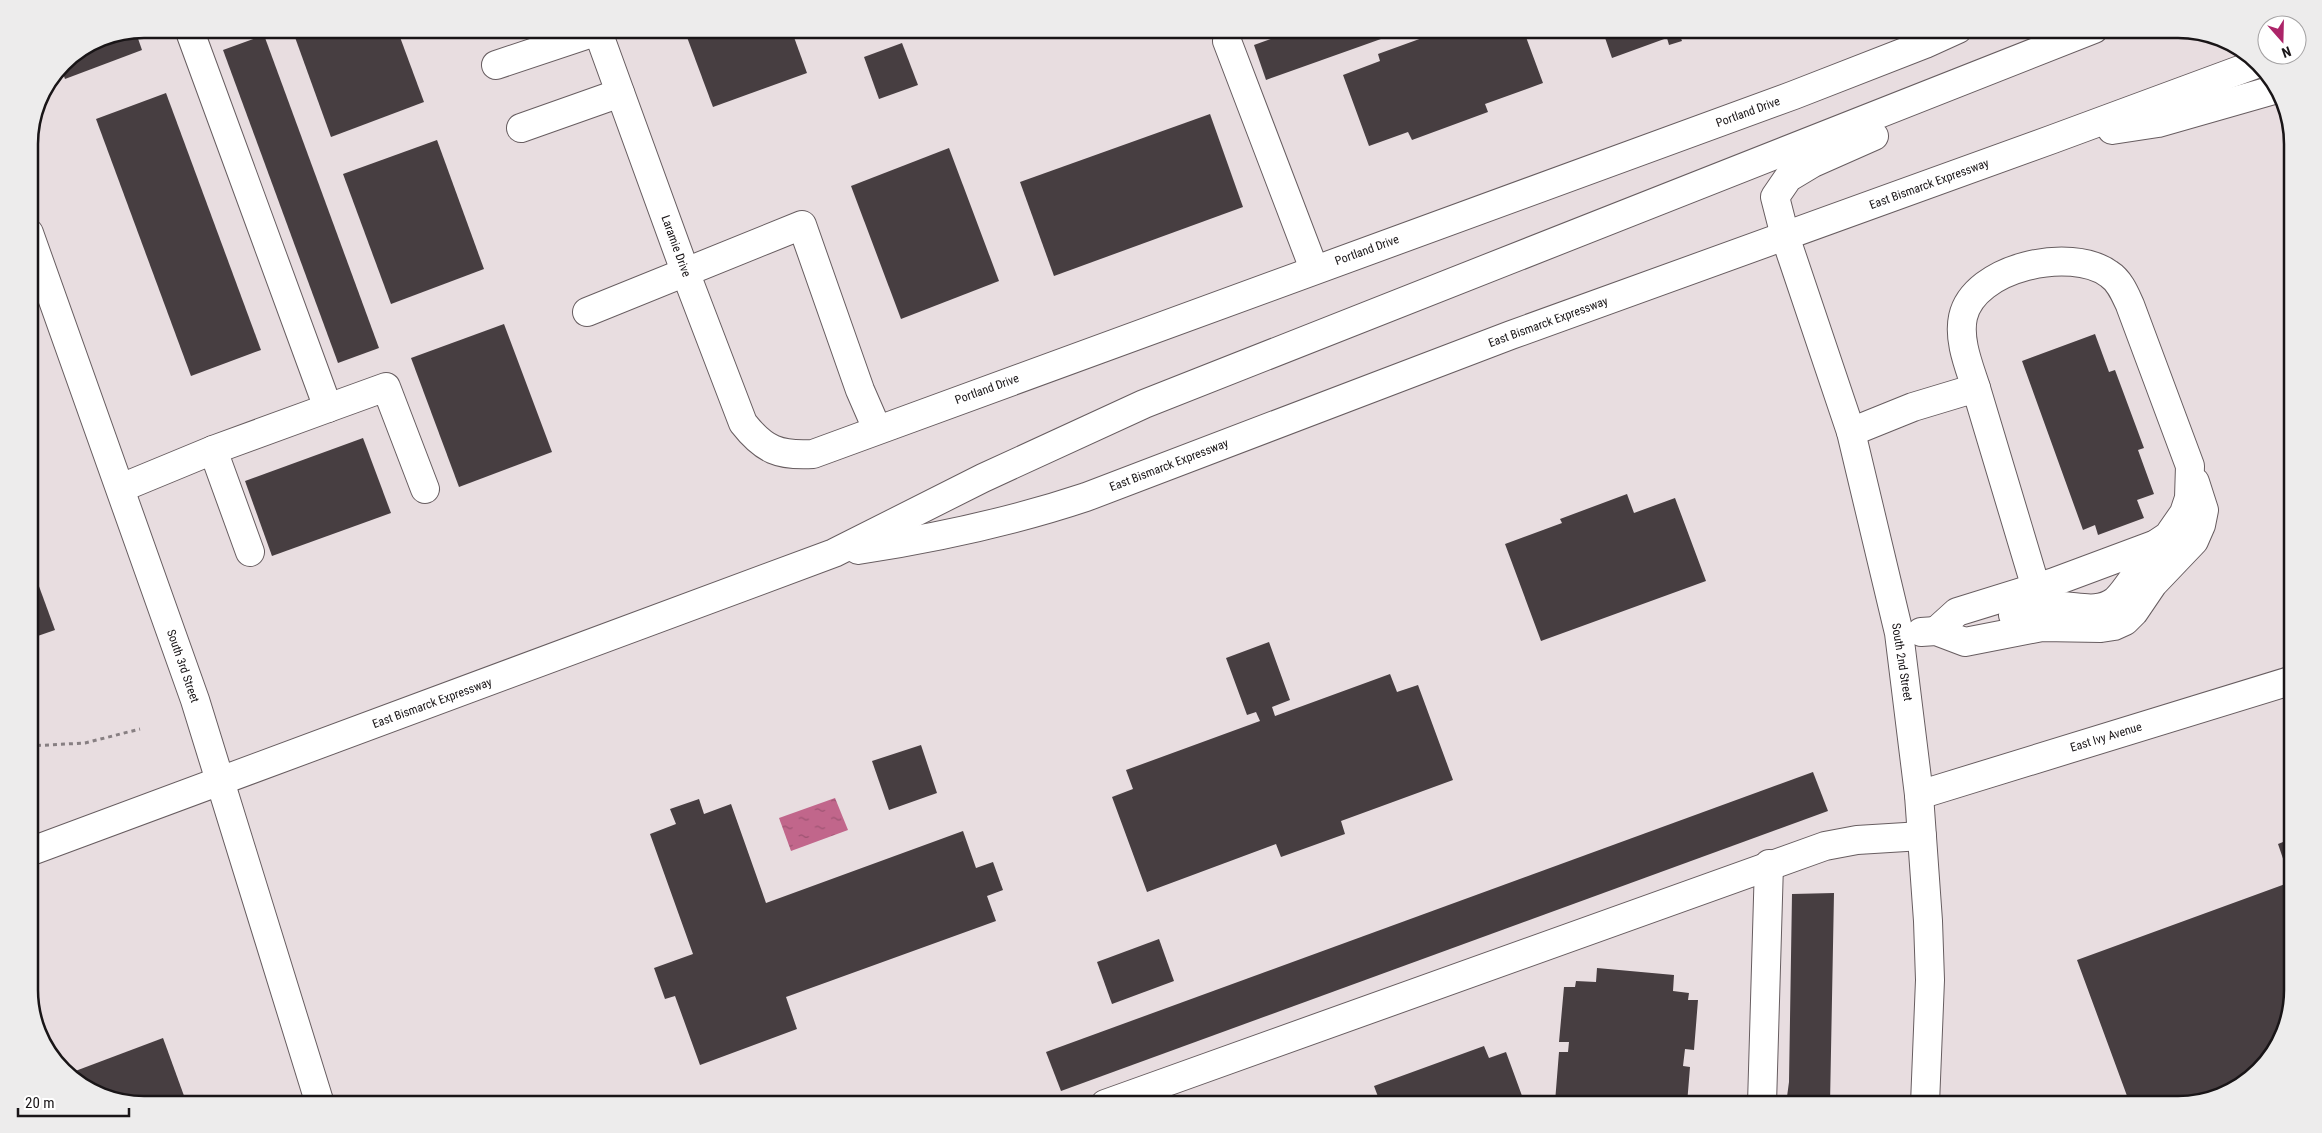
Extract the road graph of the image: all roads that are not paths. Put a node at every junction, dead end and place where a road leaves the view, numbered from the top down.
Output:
1 (192, 38) edge
2 (575, 38) edge
3 (601, 38) edge
4 (1938, 38) edge
5 (2071, 38) edge
6 (2078, 38) edge
7 (1227, 41) dead end
8 (496, 65) dead end
9 (2250, 66) edge
10 (2271, 92) edge
11 (620, 93) junction
12 (520, 128) dead end
13 (2054, 139) junction
14 (1785, 236) junction
15 (38, 258) edge
16 (1314, 269) junction
17 (686, 274) junction
18 (587, 312) dead end
19 (1976, 388) junction
20 (328, 408) junction
21 (877, 430) junction
22 (1851, 432) junction
23 (213, 450) junction
24 (773, 450) joint
25 (2190, 466) junction
26 (121, 488) junction
27 (425, 489) dead end
28 (2156, 544) junction
29 (250, 552) dead end
30 (834, 553) junction
31 (2036, 588) junction
32 (1936, 631) junction
33 (1899, 633) junction
34 (2284, 683) edge
35 (219, 782) junction
36 (1919, 795) junction
37 (1922, 836) junction
38 (38, 849) edge
39 (1769, 864) junction
40 (317, 1096) edge
41 (1127, 1096) edge
42 (1762, 1096) edge
43 (1925, 1096) edge

1 - 20 main road
2 - 8 main road
3 - 11 main road, Laramie Drive
4 - 16 main road, Portland Drive
5 - 30 main road, East Bismarck Expressway
6 - 14 main road, South 2nd Street
7 - 16 main road
9 - 13 main road, East Bismarck Expressway
10 - 13 main road
11 - 12 main road
11 - 17 main road, Laramie Drive
13 - 14 main road, East Bismarck Expressway
14 - 22 main road, South 2nd Street
14 - 30 main road, East Bismarck Expressway
15 - 26 main road, South 3rd Street
16 - 21 main road, Portland Drive
17 - 18 main road
17 - 21 main road
17 - 24 main road, Laramie Drive
19 - 22 main road
19 - 25 main road
19 - 31 main road
20 - 23 main road
20 - 27 main road
21 - 24 main road, Portland Drive
22 - 33 main road, South 2nd Street
23 - 26 main road
23 - 29 main road
25 - 28 main road
25 - 32 main road
26 - 35 main road, South 3rd Street
28 - 31 main road
28 - 32 main road
30 - 35 main road, East Bismarck Expressway
31 - 32 main road
32 - 33 main road
33 - 36 main road, South 2nd Street
34 - 36 main road, East Ivy Avenue
35 - 38 main road, East Bismarck Expressway
35 - 40 main road, South 3rd Street
36 - 37 main road, South 2nd Street
37 - 39 main road
37 - 43 main road, South 2nd Street
39 - 41 main road
39 - 42 main road

